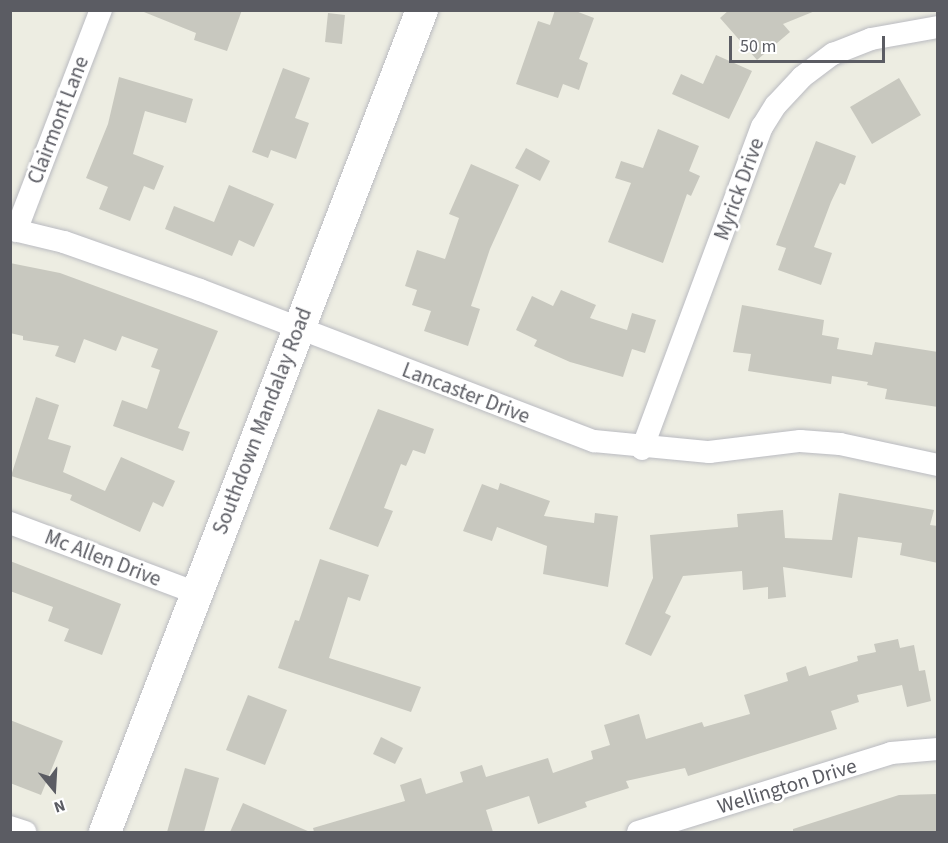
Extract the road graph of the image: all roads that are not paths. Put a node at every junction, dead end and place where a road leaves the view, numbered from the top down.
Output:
1 (101, 10) edge
2 (422, 10) edge
3 (938, 27) edge
4 (13, 230) edge
5 (298, 329) junction
6 (642, 448) junction
7 (938, 465) edge
8 (10, 523) edge
9 (196, 593) junction
10 (938, 748) edge
11 (10, 827) edge
12 (666, 828) edge
13 (26, 832) edge
14 (105, 832) edge
15 (638, 832) edge

1 - 4 street, Clairmont Lane
2 - 5 street, Southdown Mandalay Road
3 - 6 street, Myrick Drive
4 - 5 street, Lancaster Drive
5 - 6 street, Lancaster Drive
5 - 9 street, Southdown Mandalay Road
6 - 7 street, Lancaster Drive
8 - 9 street, Mc Allen Drive
9 - 14 street, Southdown Mandalay Road
10 - 12 street, Wellington Drive
11 - 13 street
12 - 15 street, Wellington Drive

